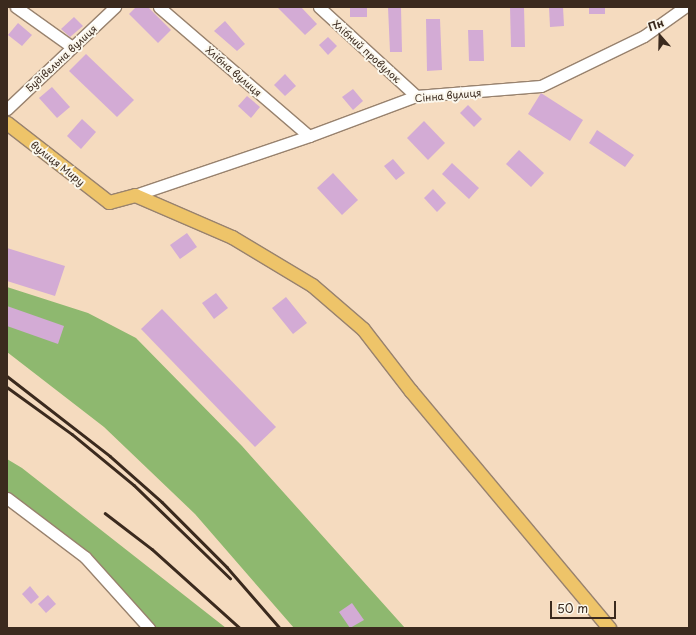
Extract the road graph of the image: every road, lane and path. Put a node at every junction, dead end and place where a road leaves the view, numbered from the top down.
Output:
1 (16, 7) edge
2 (115, 7) edge
3 (159, 7) edge
4 (319, 7) edge
5 (685, 7) edge
6 (72, 47) junction
7 (416, 96) junction
8 (7, 109) edge
9 (7, 123) edge
10 (309, 136) junction
11 (135, 195) junction
12 (7, 498) edge
13 (149, 628) edge
14 (609, 628) edge

1 - 6 street
2 - 6 street, Будівельна вулиця
3 - 10 street, Хлібна вулиця
4 - 7 street, Хлібний провулок
5 - 7 street, Сінна вулиця
6 - 8 street, Будівельна вулиця
7 - 10 street, Сінна вулиця
9 - 11 main road, вулиця Миру
10 - 11 street, Сінна вулиця
11 - 14 main road
12 - 13 street

